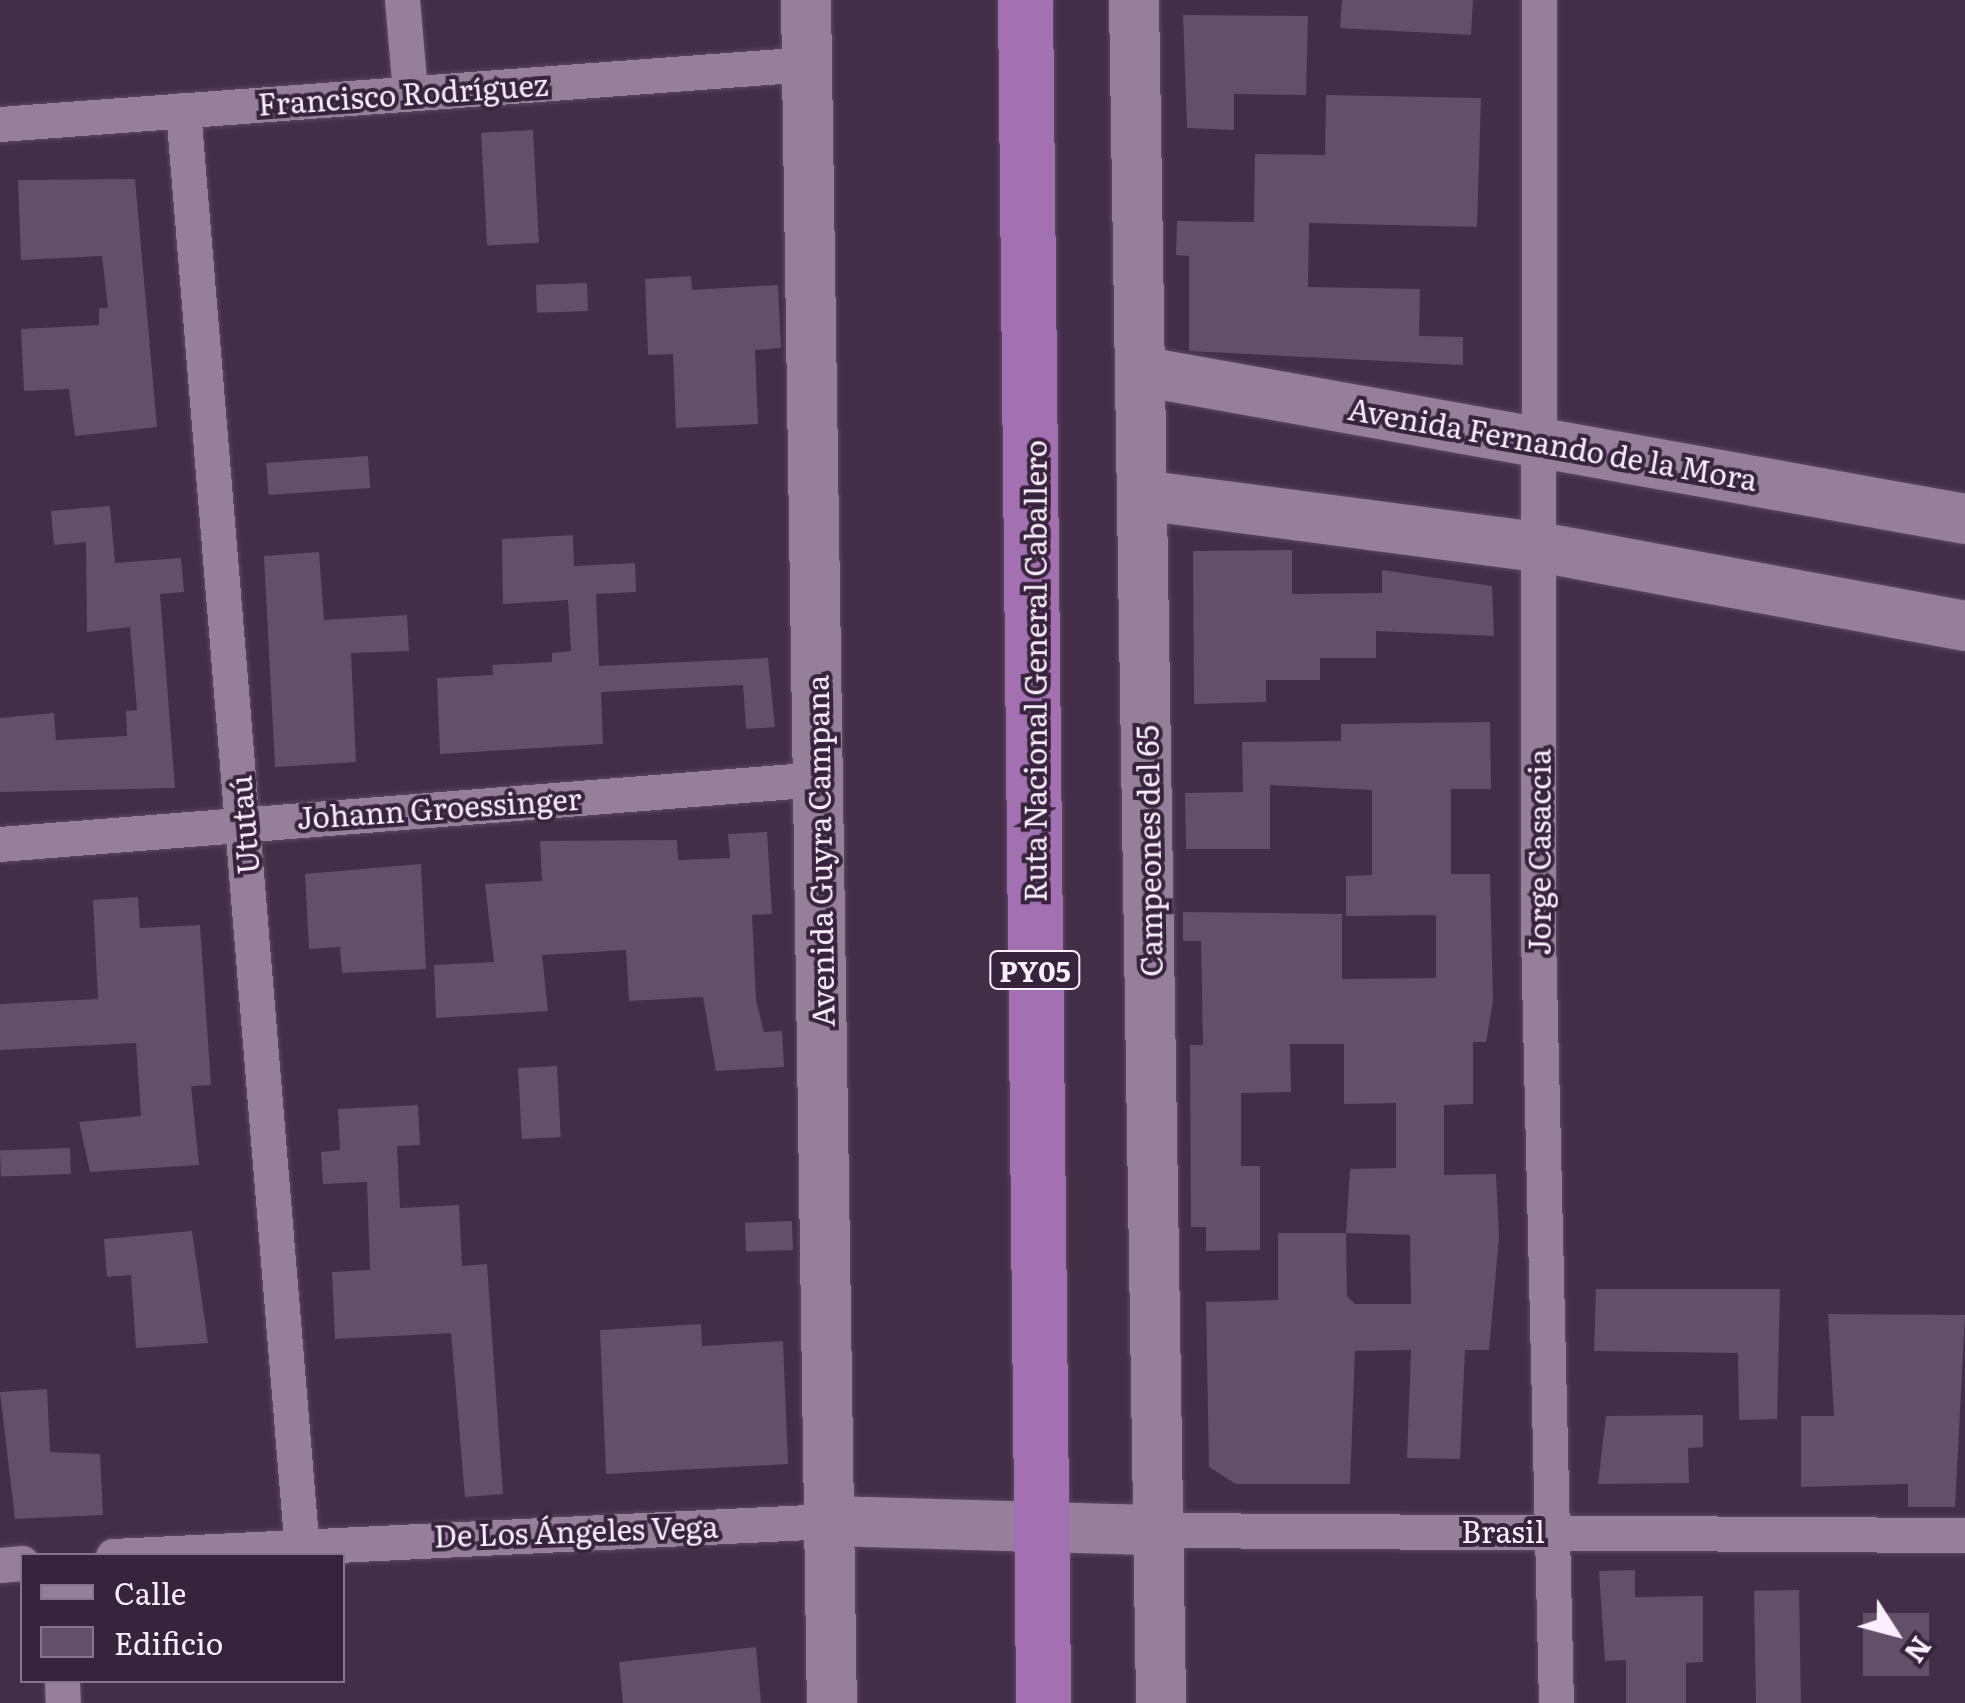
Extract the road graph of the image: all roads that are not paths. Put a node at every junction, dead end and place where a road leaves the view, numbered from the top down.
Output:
1 (402, 0) edge
2 (806, 0) edge
3 (1025, 0) edge
4 (1134, 0) edge
5 (1538, 0) edge
6 (807, 64) junction
7 (410, 91) junction
8 (183, 110) junction
9 (0, 124) edge
10 (1140, 372) junction
11 (1539, 437) junction
12 (1142, 495) junction
13 (1965, 518) edge
14 (1539, 546) junction
15 (1965, 626) edge
16 (818, 779) junction
17 (242, 821) junction
18 (0, 844) edge
19 (829, 1521) junction
20 (1040, 1522) junction
21 (1159, 1530) junction
22 (1553, 1530) junction
23 (1965, 1535) edge
24 (301, 1540) junction
25 (148, 1553) edge
26 (832, 1703) edge
27 (1043, 1703) edge
28 (1161, 1703) edge
29 (1556, 1703) edge

1 - 7 street
2 - 6 street, Avenida Guyra Campana
3 - 20 highway, Ruta Nacional General Caballero / PY05
4 - 10 street, Campeones del 65
5 - 11 street, Jorge Casaccia
6 - 7 street, Francisco Rodríguez
6 - 16 street, Avenida Guyra Campana
7 - 8 street, Francisco Rodríguez
8 - 9 street, Francisco Rodríguez
8 - 17 street, Ututaú
10 - 11 street, Avenida Fernando de la Mora
10 - 12 street, Campeones del 65
11 - 13 street, Avenida Fernando de la Mora
11 - 14 street, Jorge Casaccia
12 - 14 street
12 - 21 street, Campeones del 65
14 - 15 street
14 - 22 street, Jorge Casaccia
16 - 17 street, Johann Groessinger
16 - 19 street, Avenida Guyra Campana
17 - 18 street, Johann Groessinger
17 - 24 street, Ututaú
19 - 20 street, De Los Ángeles Vega
19 - 24 street, De Los Ángeles Vega
19 - 26 street, Avenida Guyra Campana
20 - 21 street, Brasil
20 - 27 highway, Ruta Nacional General Caballero / PY05
21 - 22 street, Brasil
21 - 28 street, Campeones del 65
22 - 23 street, Brasil
22 - 29 street, Jorge Casaccia
24 - 25 street, De Los Ángeles Vega

